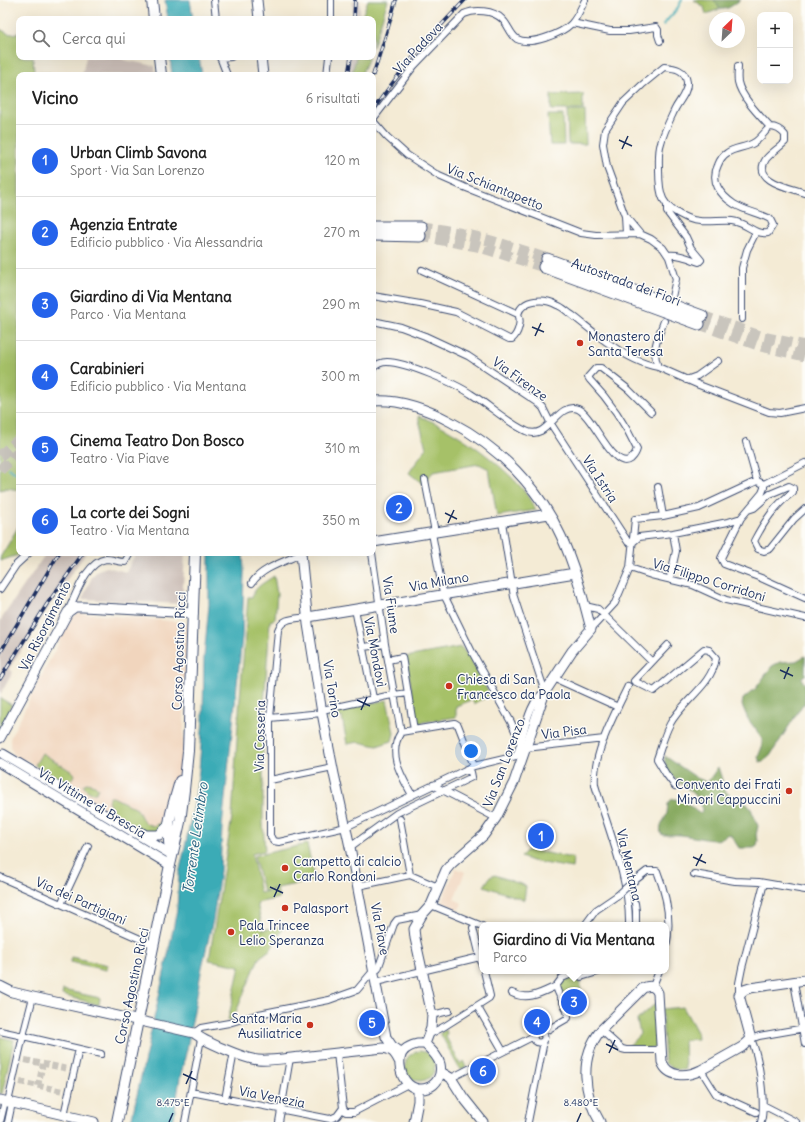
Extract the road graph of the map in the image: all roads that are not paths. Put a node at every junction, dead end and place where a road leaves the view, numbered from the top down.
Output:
1 (152, 0) edge
2 (214, 0) edge
3 (257, 0) edge
4 (331, 0) edge
5 (585, 0) edge
6 (154, 16) edge
7 (216, 16) edge
8 (259, 16) edge
9 (331, 16) edge
10 (572, 23) junction
11 (660, 41) dead end
12 (159, 60) edge
13 (221, 60) edge
14 (261, 60) edge
15 (329, 60) edge
16 (738, 66) dead end
17 (161, 72) edge
18 (226, 72) edge
19 (263, 72) edge
20 (327, 72) edge
21 (376, 116) edge
22 (376, 123) edge
23 (770, 127) junction
24 (805, 193) edge
25 (667, 206) junction
26 (625, 216) junction
27 (377, 231) edge
28 (420, 232) tunnel mouth
29 (756, 232) junction
30 (626, 234) junction
31 (640, 234) junction
32 (668, 255) junction
33 (545, 263) tunnel mouth
34 (422, 270) dead end
35 (376, 297) edge
36 (672, 297) dead end
37 (518, 314) junction
38 (742, 319) dead end
39 (700, 320) tunnel mouth
40 (664, 321) dead end
41 (376, 322) edge
42 (718, 361) dead end
43 (376, 366) edge
44 (658, 367) junction
45 (686, 380) junction
46 (376, 401) edge
47 (805, 408) edge
48 (651, 412) dead end
49 (551, 424) junction
50 (746, 442) dead end
51 (805, 463) edge
52 (425, 480) dead end
53 (757, 481) junction
54 (764, 484) junction
55 (658, 487) dead end
56 (805, 509) edge
57 (747, 511) junction
58 (549, 514) junction
59 (663, 516) junction
60 (741, 518) junction
61 (502, 522) junction
62 (433, 533) junction
63 (673, 533) junction
64 (376, 542) edge
65 (632, 543) junction
66 (26, 556) edge
67 (128, 556) edge
68 (196, 556) edge
69 (296, 556) edge
70 (303, 556) edge
71 (372, 556) edge
72 (630, 568) junction
73 (575, 573) junction
74 (670, 578) junction
75 (252, 583) dead end
76 (511, 583) junction
77 (0, 589) edge
78 (444, 594) junction
79 (805, 598) edge
80 (380, 606) junction
81 (585, 606) junction
82 (355, 609) junction
83 (68, 612) junction
84 (193, 613) junction
85 (604, 614) junction
86 (308, 617) junction
87 (805, 618) edge
88 (591, 629) junction
89 (385, 644) junction
90 (668, 645) dead end
91 (364, 647) junction
92 (388, 660) junction
93 (652, 662) junction
94 (554, 678) junction
95 (628, 686) dead end
96 (545, 692) junction
97 (408, 693) junction
98 (394, 694) junction
99 (373, 698) junction
100 (618, 707) junction
101 (322, 711) junction
102 (270, 718) junction
103 (6, 728) junction
104 (414, 730) junction
105 (401, 732) junction
106 (0, 738) edge
107 (604, 738) junction
108 (523, 745) junction
109 (188, 751) junction
110 (1, 755) edge
111 (474, 766) junction
112 (333, 767) junction
113 (465, 770) junction
114 (270, 780) junction
115 (433, 785) junction
116 (675, 786) dead end
117 (444, 790) junction
118 (412, 795) junction
119 (496, 818) junction
120 (400, 819) dead end
121 (120, 824) junction
122 (168, 826) junction
123 (346, 827) junction
124 (88, 846) dead end
125 (350, 847) junction
126 (171, 860) junction
127 (694, 874) dead end
128 (410, 875) junction
129 (0, 877) edge
130 (764, 883) junction
131 (358, 886) junction
132 (438, 886) junction
133 (805, 890) edge
134 (635, 903) dead end
135 (61, 904) junction
136 (431, 905) junction
137 (422, 915) junction
138 (586, 922) edge
139 (629, 922) edge
140 (636, 922) edge
141 (668, 922) edge
142 (479, 925) edge
143 (473, 928) dead end
144 (154, 944) junction
145 (479, 953) edge
146 (479, 957) edge
147 (374, 970) junction
148 (422, 972) junction
149 (485, 974) edge
150 (573, 974) edge
151 (579, 974) edge
152 (592, 974) edge
153 (658, 974) edge
154 (805, 980) edge
155 (376, 982) junction
156 (794, 982) junction
157 (0, 986) edge
158 (556, 986) junction
159 (653, 986) junction
160 (512, 993) dead end
161 (739, 995) junction
162 (33, 997) junction
163 (477, 1006) junction
164 (449, 1011) dead end
165 (432, 1015) junction
166 (143, 1021) junction
167 (803, 1028) edge
168 (601, 1030) junction
169 (0, 1031) edge
170 (542, 1033) junction
171 (430, 1034) junction
172 (23, 1036) junction
173 (197, 1036) junction
174 (534, 1036) junction
175 (386, 1037) junction
176 (751, 1039) junction
177 (542, 1042) junction
178 (425, 1044) junction
179 (805, 1044) edge
180 (383, 1048) junction
181 (79, 1049) junction
182 (661, 1050) junction
183 (503, 1051) junction
184 (234, 1052) junction
185 (337, 1053) junction
186 (101, 1054) dead end
187 (400, 1057) junction
188 (18, 1058) junction
189 (290, 1058) junction
190 (25, 1060) tunnel mouth
191 (701, 1070) junction
192 (441, 1072) junction
193 (451, 1078) junction
194 (12, 1081) junction
195 (20, 1082) tunnel mouth
196 (408, 1084) junction
197 (418, 1090) junction
198 (191, 1092) junction
199 (225, 1099) junction
200 (6, 1101) edge
201 (763, 1105) junction
202 (343, 1108) junction
203 (281, 1110) junction
204 (756, 1112) dead end
205 (67, 1118) edge
206 (0, 1122) edge
207 (8, 1122) edge
208 (94, 1122) edge
209 (117, 1122) edge
210 (185, 1122) edge
211 (279, 1122) edge
212 (414, 1122) edge
213 (483, 1122) edge
214 (528, 1122) edge
215 (600, 1122) edge
216 (761, 1122) edge
217 (796, 1122) edge

1 - 6 main road
2 - 7 street
3 - 8 street
4 - 9 street
5 - 10 street
10 - 11 street
10 - 21 street, Via Padova
12 - 17 main road
13 - 18 street
14 - 19 street
15 - 20 street
16 - 23 street
22 - 30 street, Via Schiantapetto
23 - 24 street
23 - 29 street
25 - 26 street
25 - 29 street
25 - 32 street
26 - 30 street
26 - 31 street
27 - 28 highway
29 - 38 street
30 - 31 street, Via Schiantapetto
31 - 32 street
32 - 36 street
33 - 39 highway, Autostrada dei Fiori
34 - 37 street
35 - 37 street, Via Firenze
37 - 44 street
40 - 44 street
41 - 49 street, Via Firenze
42 - 45 street
43 - 49 street
44 - 45 street
45 - 47 street
46 - 58 street
48 - 49 street
49 - 65 street, Via Istria
50 - 53 street
51 - 54 street
52 - 62 street
53 - 54 street
53 - 59 street
54 - 57 street
55 - 59 street
56 - 57 street
57 - 60 street
58 - 61 street
58 - 73 street
59 - 65 street, Via San Lorenzo
60 - 63 street
60 - 79 street
61 - 62 street
61 - 76 street
62 - 64 street
62 - 78 street
63 - 65 street
63 - 74 street
65 - 72 street, Via San Lorenzo
66 - 77 street
67 - 83 street, Via Risorgimento
68 - 84 main road, Corso Agostino Ricci
69 - 75 street
70 - 86 street, Via Torino
71 - 80 street, Via Fiume
72 - 74 street, Via Filippo Corridoni
72 - 85 street, Via San Lorenzo
73 - 76 street, Via Milano
73 - 81 street
74 - 87 street, Via Filippo Corridoni
76 - 78 street, Via Milano
76 - 96 street
78 - 80 street, Via Milano
78 - 108 street
80 - 82 street, Via Milano
80 - 89 street, Via Fiume
81 - 85 street
81 - 88 street
82 - 86 street, Via Milano
82 - 91 street, Via Mondovì
83 - 84 street
83 - 103 street, Via Risorgimento
84 - 109 main road, Corso Agostino Ricci
85 - 88 street, Via San Lorenzo
85 - 93 street
86 - 101 street, Via Torino
86 - 102 street, Via Cosseria
88 - 94 street, Via San Lorenzo
89 - 91 street
89 - 92 street, Via Fiume
90 - 93 street
91 - 99 street, Via Mondovì
92 - 97 street
92 - 98 street, Via Fiume
93 - 116 street
94 - 96 street, Via San Lorenzo
94 - 100 street
95 - 100 street, Via Mentana
96 - 108 street, Via San Lorenzo
97 - 98 street
97 - 104 street
98 - 99 street
98 - 105 street, Via Fiume
99 - 101 street
100 - 107 street, Via Mentana
101 - 102 street
101 - 112 street, Via Torino
102 - 114 street, Via Cosseria
103 - 106 street, Via Risorgimento
103 - 110 street, Via Risorgimento
104 - 105 street
104 - 111 street
105 - 118 street
107 - 108 street, Via Pisa
107 - 139 street, Via Mentana
108 - 111 street
108 - 119 street, Via San Lorenzo
109 - 122 main road, Corso Agostino Ricci
109 - 126 main road, Corso Agostino Ricci
110 - 121 street, Via Vittime di Brescia
110 - 126 street, Via Vittime di Brescia
111 - 113 street
112 - 114 street
112 - 123 street, Via Torino
113 - 115 street
113 - 117 street
114 - 123 street, Via Cosseria
115 - 117 street
115 - 118 street
117 - 119 street
117 - 125 street
118 - 123 street
119 - 132 street, Via San Lorenzo
120 - 128 street
121 - 122 street, Via Vittime di Brescia
121 - 126 street, Via Vittime di Brescia
122 - 126 main road, Corso Agostino Ricci
123 - 125 street, Via Piave
124 - 135 street
125 - 131 street, Via Piave
126 - 144 main road, Corso Agostino Ricci
127 - 130 street
128 - 131 street
128 - 132 street
129 - 135 street, Via dei Partigiani
130 - 133 street
130 - 161 street
131 - 147 street, Via Piave
132 - 136 street, Via San Lorenzo
134 - 140 street, Via Mentana
135 - 144 street, Via dei Partigiani
136 - 137 street, Via San Lorenzo
136 - 142 street
137 - 147 street
137 - 148 street, Via San Lorenzo
138 - 141 street, bridge
143 - 145 street
144 - 166 main road, Corso Agostino Ricci
146 - 148 street
147 - 155 street, Via Piave
147 - 173 street
148 - 155 street
148 - 165 street, Via San Lorenzo
149 - 163 street
150 - 158 street
151 - 152 street
153 - 159 street
154 - 156 street
155 - 175 street, Via Piave
156 - 161 street
156 - 167 street
157 - 162 street
158 - 160 street
158 - 170 street
159 - 168 street
159 - 182 street
161 - 176 street
162 - 166 street
162 - 172 street
163 - 171 street
163 - 183 street
164 - 165 street
165 - 171 street, Via San Lorenzo
166 - 173 street
166 - 209 main road, Corso Agostino Ricci
167 - 176 street
167 - 179 street
168 - 182 street
168 - 215 street
169 - 172 street
170 - 174 street
170 - 177 street
171 - 178 street
172 - 181 street
172 - 188 street
173 - 184 street
173 - 198 street
174 - 177 street
174 - 183 street
175 - 180 street, Via Piave
175 - 187 street
176 - 191 street
176 - 201 street
177 - 214 street
178 - 187 street
178 - 192 street
180 - 185 street
180 - 187 street
181 - 186 street
181 - 205 street
182 - 191 street
183 - 193 street
184 - 189 street
184 - 199 street
185 - 189 street
185 - 202 street
187 - 196 street
188 - 190 street
188 - 194 street
189 - 203 street
191 - 204 street
192 - 193 street
192 - 197 street
193 - 213 street
194 - 195 street
194 - 200 street
196 - 197 street
196 - 202 street
197 - 212 street
198 - 199 street, Via Venezia
198 - 210 street
199 - 203 street, Via Venezia
200 - 205 street
200 - 206 street
200 - 207 street
201 - 216 street
201 - 217 street
202 - 203 street, Via Venezia
203 - 211 street
205 - 208 street

